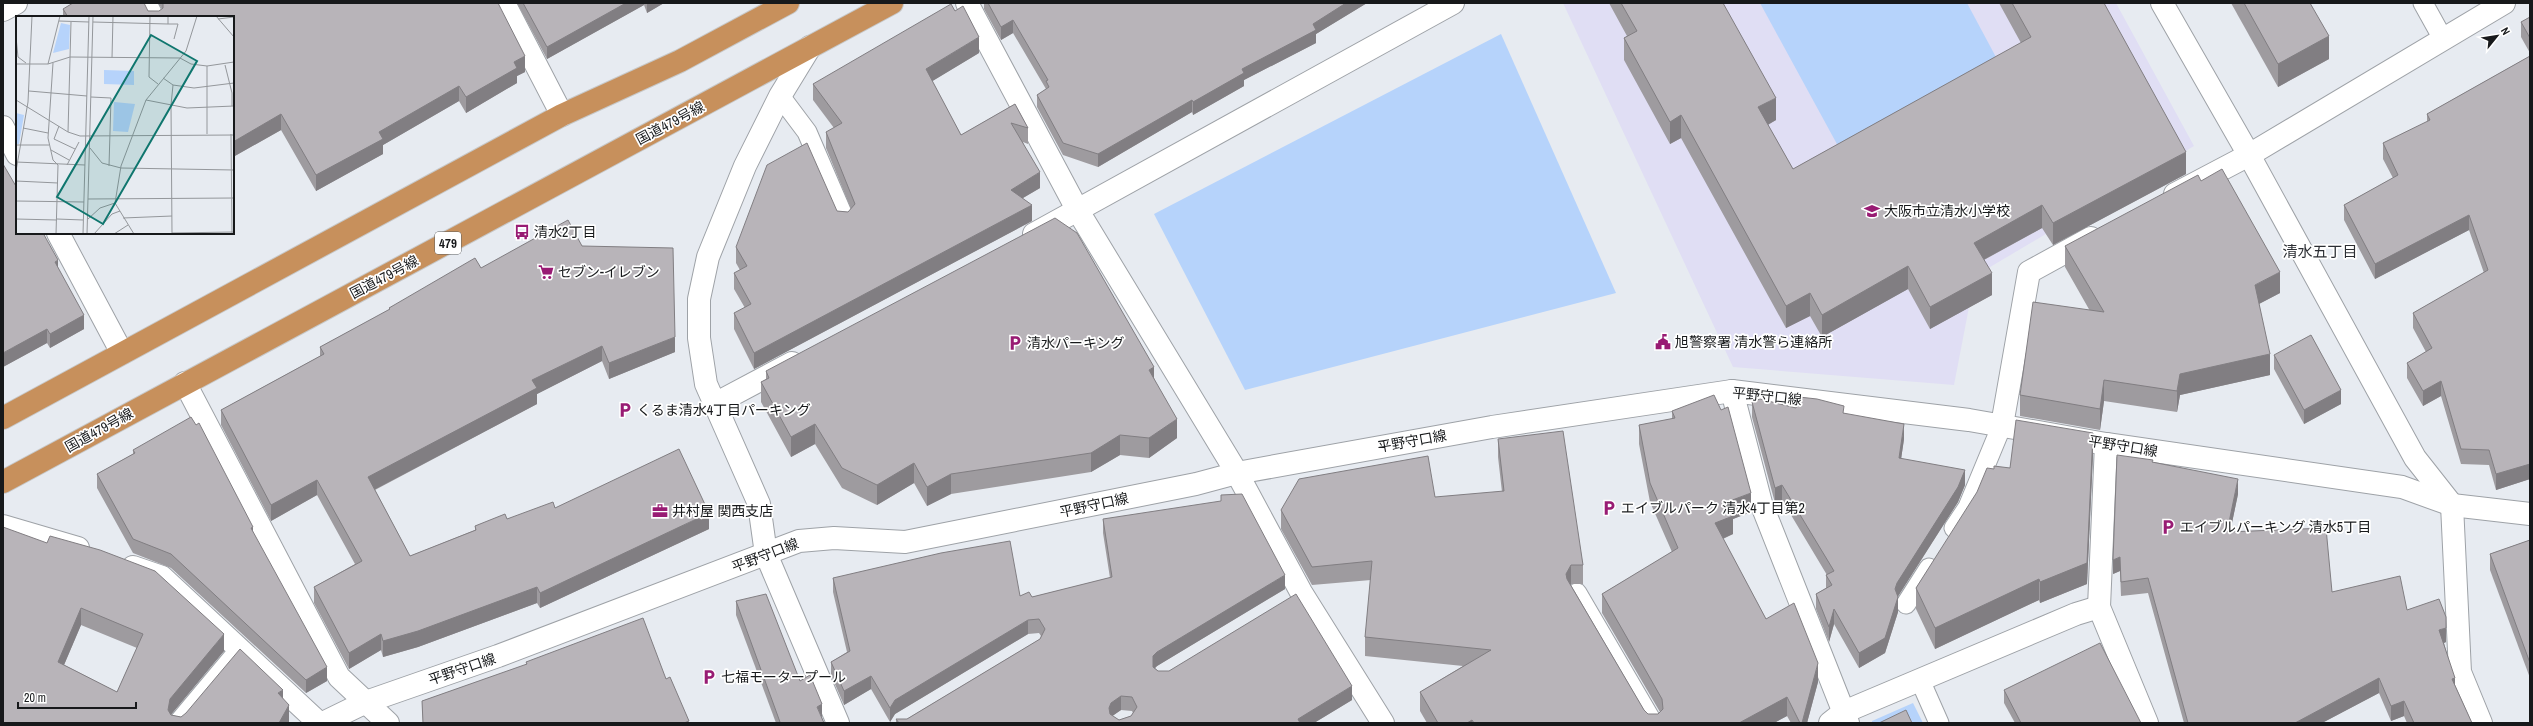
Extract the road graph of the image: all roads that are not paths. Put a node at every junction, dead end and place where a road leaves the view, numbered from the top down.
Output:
1 (16, 3) edge
2 (147, 3) edge
3 (504, 3) edge
4 (788, 3) edge
5 (892, 3) edge
6 (967, 3) edge
7 (1453, 3) edge
8 (2162, 3) edge
9 (2423, 3) edge
10 (2504, 3) edge
11 (3, 10) edge
12 (154, 16) edge
13 (2443, 39) junction
14 (810, 47) junction
15 (780, 96) junction
16 (562, 115) junction
17 (3, 127) edge
18 (16, 152) edge
19 (2249, 155) junction
20 (2160, 202) edge
21 (1078, 211) junction
22 (844, 218) edge
23 (2112, 228) edge
24 (59, 234) edge
25 (1015, 245) edge
26 (813, 352) edge
27 (122, 353) junction
28 (186, 383) junction
29 (1732, 390) junction
30 (713, 405) junction
31 (3, 418) edge
32 (2002, 425) junction
33 (2106, 444) junction
34 (1237, 473) junction
35 (3, 482) edge
36 (2452, 505) junction
37 (2530, 514) edge
38 (3, 526) edge
39 (766, 554) junction
40 (1577, 592) dead end
41 (1906, 604) dead end
42 (2099, 607) junction
43 (239, 650) junction
44 (1920, 680) junction
45 (366, 702) junction
46 (1840, 719) edge
47 (1376, 721) edge
48 (178, 723) edge
49 (318, 723) edge
50 (323, 723) edge
51 (388, 723) edge
52 (838, 723) edge
53 (1653, 723) edge
54 (1939, 723) edge
55 (2148, 723) edge
56 (2481, 723) edge

1 - 11 street
2 - 12 lane
3 - 16 street
4 - 16 highway
5 - 14 highway, 国道479号線 / 479
6 - 21 street
7 - 21 street
8 - 19 street
9 - 13 lane
10 - 13 street
13 - 19 street
14 - 15 street
14 - 28 highway, 国道479号線 / 479
15 - 22 lane
15 - 30 street
16 - 27 highway
17 - 18 street
19 - 20 street
19 - 36 street
21 - 25 street
21 - 34 street
23 - 32 street
24 - 27 street
26 - 30 street
27 - 31 highway
28 - 35 highway, 国道479号線 / 479
28 - 45 street
29 - 32 street, 平野守口線
29 - 34 street, 平野守口線
29 - 46 street
30 - 39 street
32 - 33 street, 平野守口線
32 - 41 lane
33 - 36 street, 平野守口線
33 - 42 street
34 - 39 street, 平野守口線
34 - 47 street
36 - 37 street, 平野守口線
36 - 56 street
38 - 43 street
39 - 45 street, 平野守口線
39 - 52 street
40 - 53 lane
42 - 44 street
42 - 55 street
43 - 48 lane
43 - 49 street
44 - 46 street
44 - 54 lane
45 - 50 street, 平野守口線
45 - 51 street

